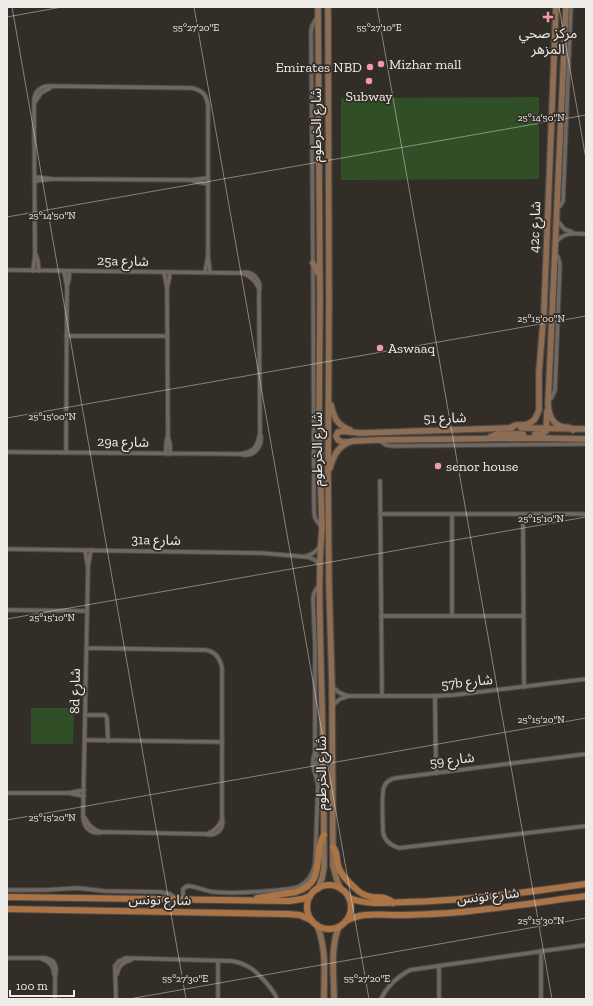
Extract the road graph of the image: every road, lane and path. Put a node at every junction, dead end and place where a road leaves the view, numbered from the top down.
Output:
1 (318, 7) edge
2 (328, 7) edge
3 (556, 7) edge
4 (566, 7) edge
5 (571, 7) edge
6 (318, 14) junction
7 (35, 177) junction
8 (208, 178) junction
9 (52, 179) junction
10 (192, 180) junction
11 (35, 182) junction
12 (208, 184) junction
13 (557, 208) junction
14 (557, 220) junction
15 (575, 233) junction
16 (586, 234) edge
17 (556, 243) junction
18 (555, 253) junction
19 (35, 254) junction
20 (208, 255) junction
21 (313, 263) junction
22 (7, 270) edge
23 (33, 271) junction
24 (39, 271) junction
25 (64, 271) junction
26 (69, 271) junction
27 (164, 272) junction
28 (170, 272) junction
29 (206, 272) junction
30 (210, 272) junction
31 (320, 278) junction
32 (66, 287) junction
33 (167, 288) junction
34 (320, 301) junction
35 (329, 301) junction
36 (66, 336) junction
37 (167, 336) junction
38 (539, 372) junction
39 (549, 384) junction
40 (329, 394) junction
41 (548, 403) junction
42 (509, 428) junction
43 (546, 428) junction
44 (573, 430) junction
45 (586, 430) edge
46 (362, 433) junction
47 (488, 439) junction
48 (586, 439) edge
49 (377, 440) junction
50 (349, 442) junction
51 (586, 444) edge
52 (255, 450) joint
53 (7, 452) edge
54 (66, 452) junction
55 (168, 454) junction
56 (328, 476) junction
57 (380, 481) dead end
58 (321, 494) junction
59 (380, 514) junction
60 (452, 514) junction
61 (523, 514) junction
62 (586, 514) edge
63 (322, 528) junction
64 (320, 545) junction
65 (329, 547) junction
66 (7, 549) edge
67 (85, 550) junction
68 (91, 550) junction
69 (304, 556) junction
70 (320, 565) junction
71 (88, 568) junction
72 (320, 584) junction
73 (7, 610) edge
74 (87, 611) junction
75 (381, 616) junction
76 (452, 616) junction
77 (523, 616) junction
78 (86, 648) junction
79 (586, 679) edge
80 (332, 687) junction
81 (524, 687) junction
82 (349, 696) junction
83 (382, 696) junction
84 (435, 696) junction
85 (332, 706) junction
86 (86, 715) junction
87 (85, 740) junction
88 (108, 741) junction
89 (222, 742) junction
90 (315, 751) junction
91 (586, 754) edge
92 (321, 762) junction
93 (313, 765) junction
94 (436, 773) junction
95 (84, 790) junction
96 (7, 793) edge
97 (68, 793) junction
98 (84, 796) junction
99 (586, 826) edge
100 (324, 835) junction
101 (333, 847) junction
102 (586, 884) edge
103 (318, 889) junction
104 (341, 889) junction
105 (7, 890) edge
106 (310, 896) junction
107 (586, 896) edge
108 (7, 897) edge
109 (349, 898) junction
110 (181, 899) junction
111 (248, 901) junction
112 (392, 903) junction
113 (7, 909) edge
114 (311, 920) junction
115 (346, 921) junction
116 (317, 925) junction
117 (339, 926) junction
118 (586, 944) edge
119 (541, 951) junction
120 (7, 958) edge
121 (218, 961) junction
122 (439, 966) junction
123 (55, 999) edge
124 (116, 999) edge
125 (218, 999) edge
126 (277, 999) edge
127 (324, 999) edge
128 (334, 999) edge
129 (381, 999) edge
130 (439, 999) edge
131 (541, 999) edge

1 - 6 main road, شارع الخرطوم
2 - 35 main road, شارع الخرطوم
3 - 38 main road, 42c شارع
4 - 13 main road, 42c شارع
5 - 13 street
6 - 21 street
6 - 31 main road, شارع الخرطوم
7 - 8 street
7 - 9 street
7 - 11 street
8 - 10 street
8 - 12 street
9 - 10 street
9 - 11 street
10 - 12 street
11 - 19 street
12 - 20 street
13 - 14 main road, 42c شارع
14 - 15 street
14 - 17 main road, 42c شارع
15 - 16 street
15 - 17 street
17 - 18 main road, 42c شارع
18 - 39 main road, 42c شارع
18 - 41 street
19 - 23 street
19 - 24 street
20 - 29 street
20 - 30 street
21 - 31 main road
21 - 63 street
22 - 23 street, 25a شارع
23 - 24 street, 25a شارع
24 - 25 street, 25a شارع
25 - 26 street, 25a شارع
25 - 32 street
26 - 27 street, 25a شارع
26 - 32 street
27 - 28 street, 25a شارع
27 - 33 street
28 - 29 street, 25a شارع
28 - 33 street
29 - 30 street, 25a شارع
30 - 52 street, 25a شارع
31 - 34 main road, شارع الخرطوم
32 - 36 street
33 - 37 street
34 - 35 main road
34 - 58 main road, شارع الخرطوم
35 - 40 main road, شارع الخرطوم
36 - 37 street
36 - 54 street
37 - 55 street
38 - 39 main road
38 - 42 main road, 42c شارع
39 - 41 main road, 42c شارع
40 - 46 main road, شارع 51
40 - 56 main road, شارع الخرطوم
41 - 43 main road
41 - 44 main road, 42c شارع
42 - 43 main road, شارع 51
42 - 46 main road, شارع 51
43 - 44 main road, شارع 51
43 - 47 main road
44 - 45 main road, شارع 51
46 - 50 main road
47 - 48 main road, شارع 51
47 - 49 main road, شارع 51
49 - 50 main road, شارع 51
49 - 51 street
50 - 56 main road
52 - 55 street, 29a شارع
53 - 54 street, 29a شارع
54 - 55 street, 29a شارع
56 - 65 main road, شارع الخرطوم
57 - 59 street
58 - 63 main road, شارع الخرطوم
58 - 65 main road
59 - 60 street
59 - 75 street
60 - 61 street
60 - 76 street
61 - 62 street
61 - 77 street
63 - 64 main road, شارع الخرطوم
64 - 69 street
64 - 70 main road, شارع الخرطوم
65 - 80 main road, شارع الخرطوم
66 - 67 street, 31a شارع
67 - 68 street, 31a شارع
67 - 71 street, 8d شارع
68 - 69 street, 31a شارع
68 - 71 street, 8d شارع
69 - 70 street, 31a شارع
70 - 72 main road, شارع الخرطوم
71 - 74 street, 8d شارع
72 - 90 street
72 - 92 main road, شارع الخرطوم
73 - 74 street
74 - 78 street, 8d شارع
75 - 76 street
75 - 83 street
76 - 77 street
77 - 81 street
78 - 86 street, 8d شارع
78 - 89 street
79 - 81 street, 57b شارع
80 - 82 street, 57b شارع
80 - 85 main road, شارع الخرطوم
81 - 84 street, 57b شارع
82 - 83 street, 57b شارع
82 - 85 street
83 - 84 street, 57b شارع
84 - 94 street
85 - 101 main road, شارع الخرطوم
86 - 87 street, 8d شارع
86 - 88 street
87 - 88 street
87 - 95 street, 8d شارع
88 - 89 street
89 - 98 street, 8d شارع
90 - 92 street
90 - 93 street
91 - 94 street, شارع 59
92 - 93 street
92 - 100 main road, شارع الخرطوم
93 - 110 street
94 - 99 street, شارع 59
95 - 97 street
95 - 98 street, 8d شارع
96 - 97 street
97 - 98 street
100 - 103 main road, شارع الخرطوم
100 - 111 main road
101 - 104 main road, شارع الخرطوم
101 - 112 main road
102 - 112 main road, شارع تونس
103 - 104 main road
103 - 106 main road
104 - 109 main road
105 - 110 street
106 - 111 main road, شارع تونس
106 - 114 main road
107 - 115 main road, شارع تونس
108 - 110 main road, شارع تونس
109 - 112 main road, شارع تونس
109 - 115 main road
110 - 111 main road, شارع تونس
113 - 114 main road, شارع تونس
114 - 116 main road
115 - 117 main road
116 - 117 main road
116 - 127 main road
117 - 128 main road
118 - 119 street
119 - 122 street
119 - 131 street
120 - 123 street
121 - 124 street
121 - 125 street
121 - 126 street
122 - 129 street
122 - 130 street

